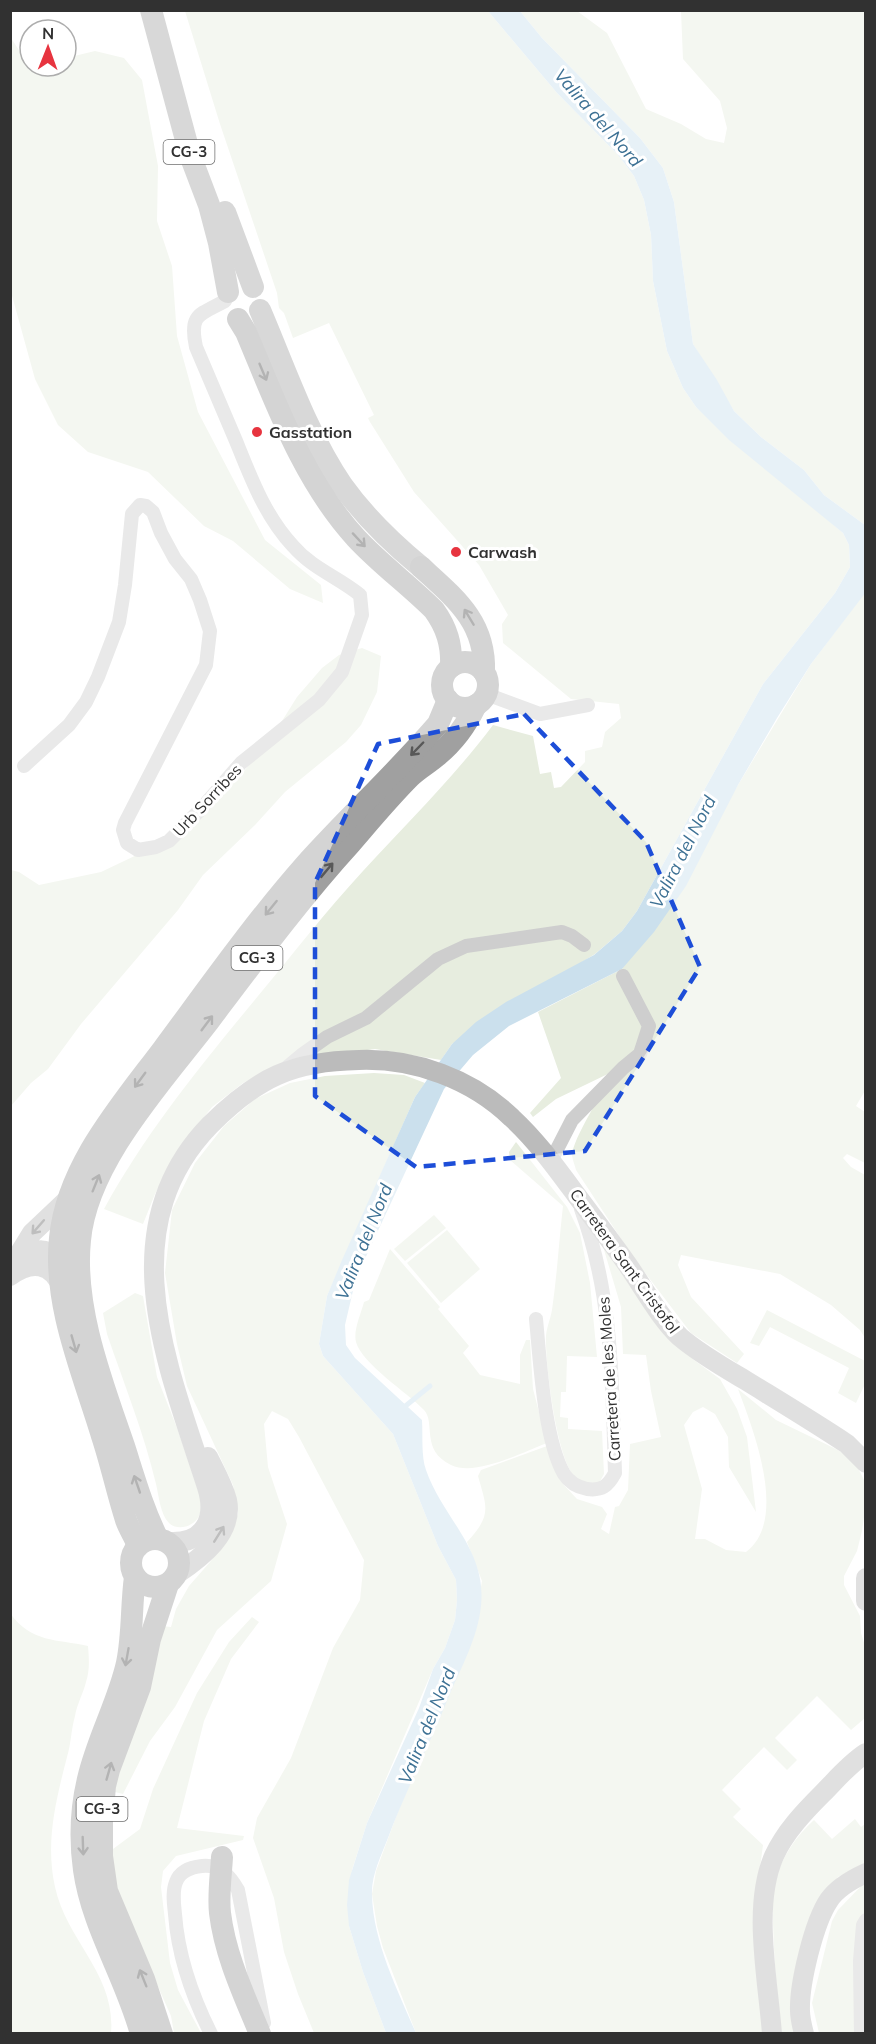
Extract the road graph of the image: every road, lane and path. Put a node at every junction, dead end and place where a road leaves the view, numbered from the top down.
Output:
1 (151, 10) edge
2 (164, 10) edge
3 (254, 286) junction
4 (230, 304) junction
5 (260, 310) junction
6 (421, 567) joint
7 (450, 667) junction
8 (482, 690) junction
9 (448, 700) junction
10 (588, 705) dead end
11 (24, 766) dead end
12 (584, 945) dead end
13 (622, 976) dead end
14 (283, 1071) junction
15 (547, 1155) junction
16 (575, 1193) junction
17 (69, 1198) junction
18 (59, 1258) junction
19 (12, 1269) edge
20 (71, 1292) junction
21 (536, 1319) dead end
22 (171, 1376) junction
23 (866, 1463) edge
24 (126, 1522) junction
25 (155, 1542) junction
26 (135, 1577) junction
27 (866, 1578) edge
28 (173, 1579) junction
29 (132, 1599) junction
30 (866, 1601) edge
31 (866, 1753) edge
32 (222, 1857) dead end
33 (866, 1873) edge
34 (866, 1920) edge
35 (141, 2034) edge
36 (162, 2034) edge
37 (211, 2034) edge
38 (261, 2034) edge
39 (266, 2034) edge
40 (772, 2034) edge
41 (804, 2034) edge
42 (861, 2034) edge

1 - 4 main road, CG-3
2 - 3 main road, CG-3
3 - 4 main road
3 - 5 main road, CG-3
4 - 5 main road
4 -> 7 highway, CG-3
4 - 11 street, Urb Sorribes
5 - 6 main road, CG-3
8 -> 6 highway, CG-3
7 - 8 highway
7 - 9 highway, CG-3
8 - 9 highway
8 - 10 street
20 -> 8 highway, CG-3
9 -> 17 highway, CG-3
12 - 14 street
13 - 15 street
14 - 15 main road, Carretera Sant Cristofol
14 - 22 main road
15 - 16 main road, Carretera Sant Cristofol
16 - 21 street, Carretera de les Moles
16 - 23 main road, Carretera Sant Cristofol
17 - 18 highway, CG-3
17 -> 19 main road
18 - 19 main road
18 - 20 highway, CG-3
19 - 20 main road
20 -> 24 highway, CG-3
25 -> 20 highway, CG-3
22 - 25 main road
28 -> 22 main road
24 - 25 highway, CG-3
24 - 29 highway, CG-3
25 - 26 highway, CG-3
25 - 28 highway, CG-3
26 - 28 highway
26 - 29 highway, CG-3
27 - 30 main road
36 -> 28 highway, CG-3
29 -> 35 highway, CG-3
31 - 40 main road
32 - 38 highway, bridge
33 - 41 main road
34 - 42 street
37 - 39 street

